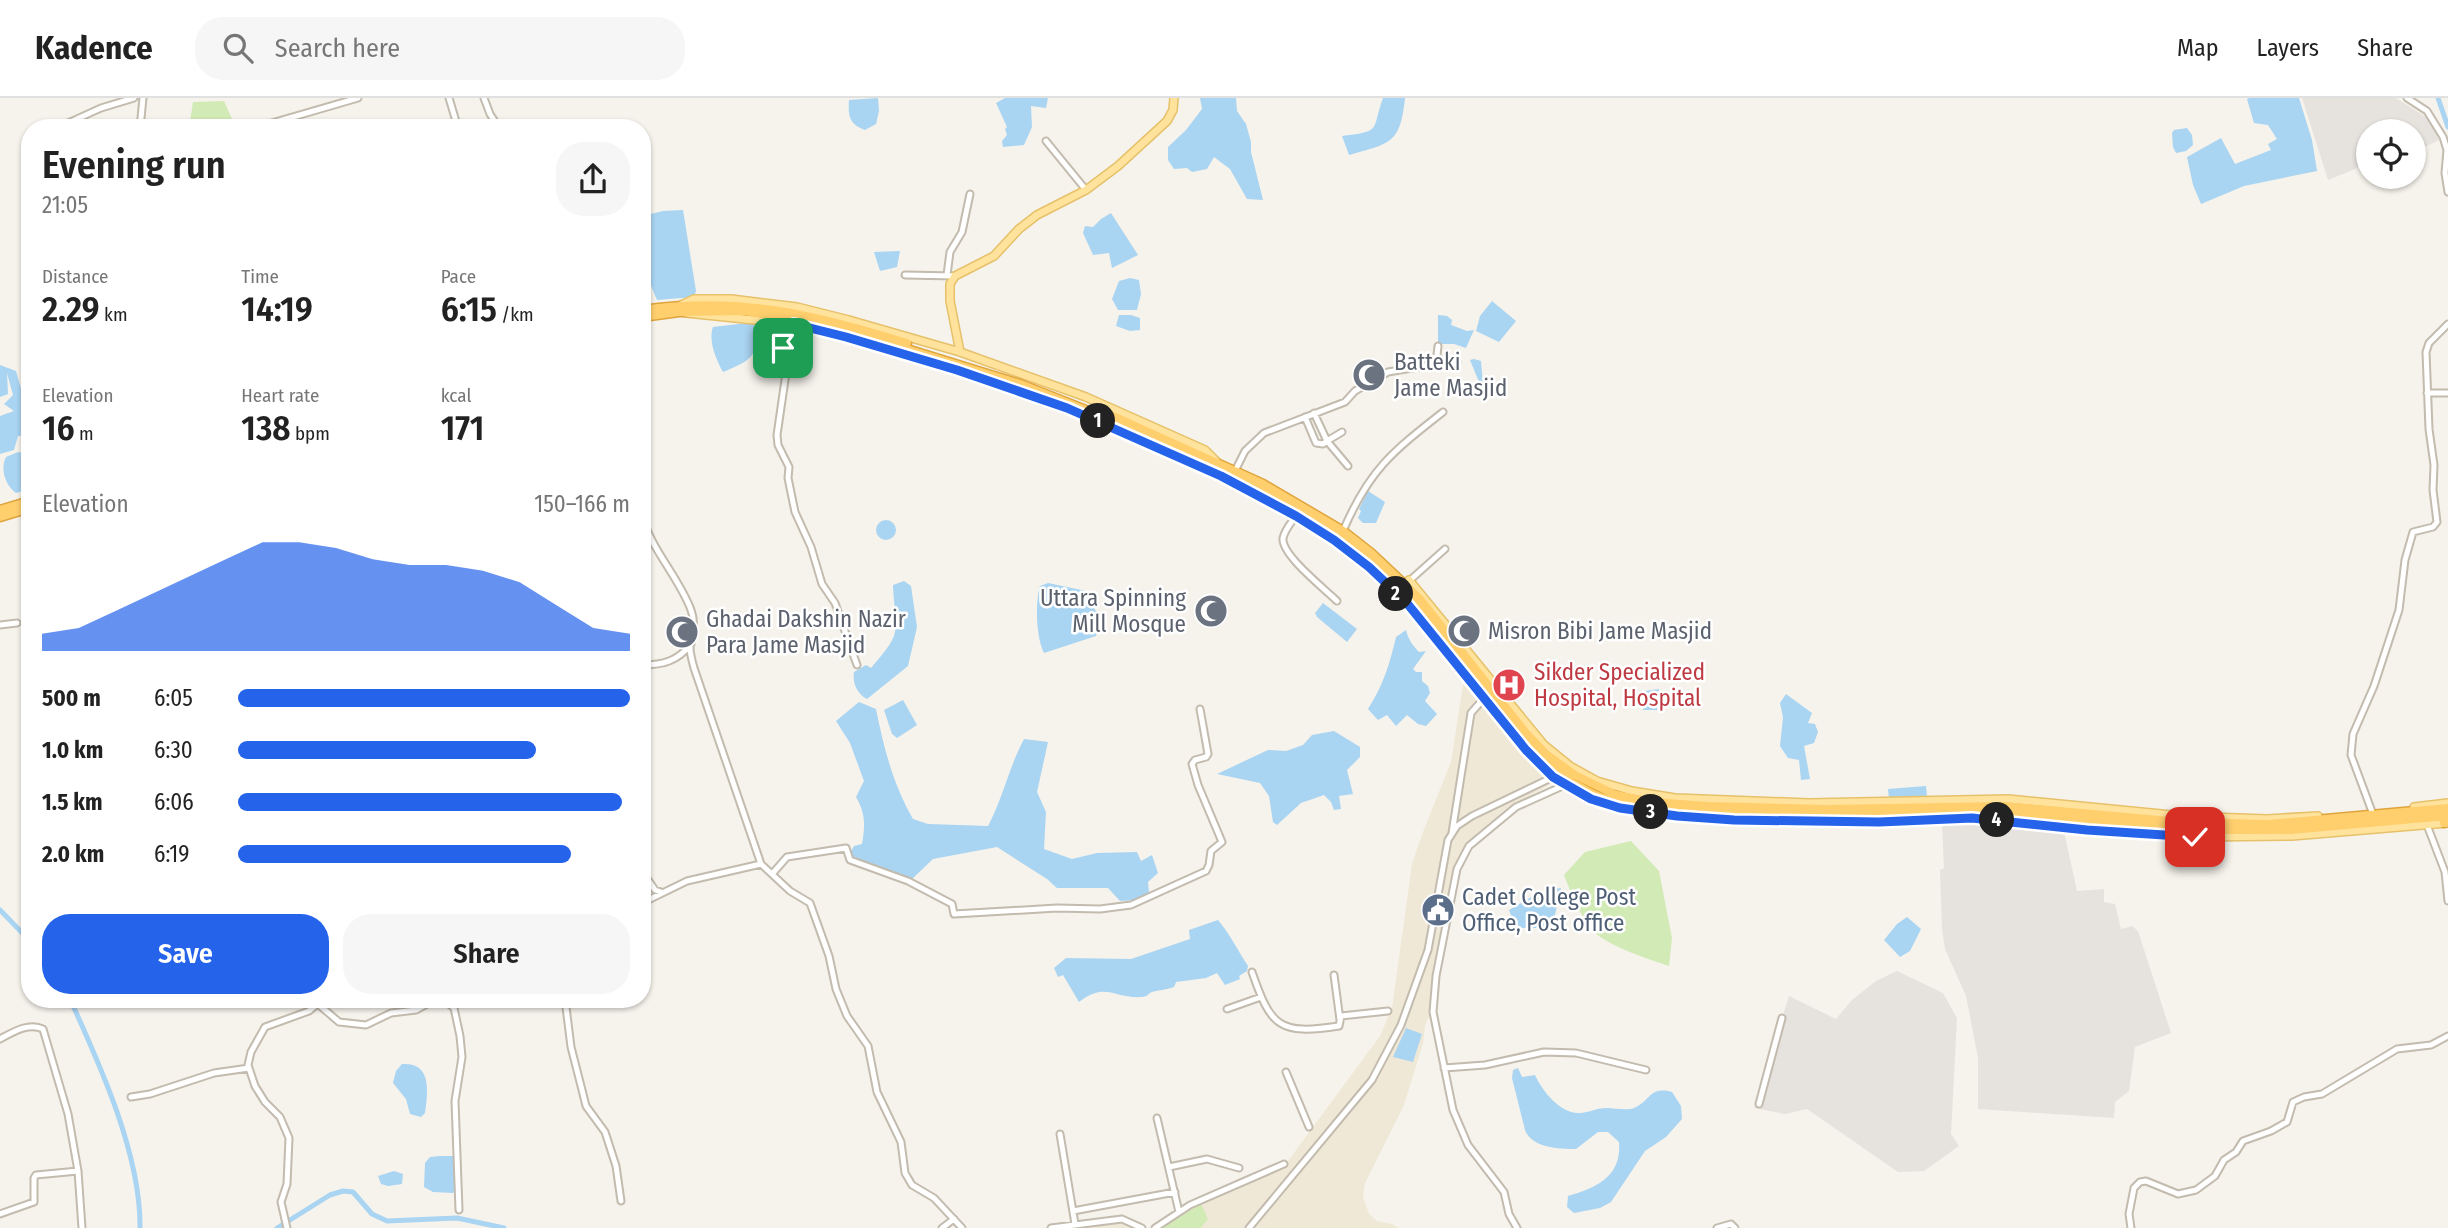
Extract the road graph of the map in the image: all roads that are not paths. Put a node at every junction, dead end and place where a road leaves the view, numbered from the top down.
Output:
1 (134, 98) edge
2 (143, 98) edge
3 (358, 98) edge
4 (449, 98) edge
5 (486, 98) edge
6 (1174, 98) edge
7 (2407, 98) edge
8 (77, 119) edge
9 (141, 119) edge
10 (286, 119) edge
11 (455, 119) edge
12 (494, 119) edge
13 (1046, 141) dead end
14 (1086, 190) junction
15 (2448, 192) edge
16 (970, 194) dead end
17 (905, 275) dead end
18 (951, 275) junction
19 (680, 308) junction
20 (651, 310) edge
21 (651, 315) edge
22 (794, 324) junction
23 (2448, 324) edge
24 (1438, 346) dead end
25 (960, 352) junction
26 (1457, 362) dead end
27 (1436, 364) junction
28 (2427, 393) junction
29 (2448, 393) edge
30 (1443, 412) dead end
31 (1314, 413) junction
32 (1305, 417) junction
33 (1342, 432) dead end
34 (1327, 441) junction
35 (1211, 466) junction
36 (1349, 466) dead end
37 (1235, 471) junction
38 (21, 504) edge
39 (0, 510) edge
40 (21, 511) edge
41 (1297, 514) junction
42 (0, 517) edge
43 (1343, 531) junction
44 (651, 536) edge
45 (1445, 549) dead end
46 (1407, 582) junction
47 (1337, 601) dead end
48 (17, 623) dead end
49 (0, 625) edge
50 (691, 644) junction
51 (651, 664) edge
52 (857, 665) dead end
53 (1485, 697) junction
54 (1200, 709) dead end
55 (1553, 777) junction
56 (1565, 785) junction
57 (2448, 806) edge
58 (2374, 814) junction
59 (1865, 819) junction
60 (2447, 821) edge
61 (2427, 825) junction
62 (2292, 833) junction
63 (1452, 834) junction
64 (761, 864) junction
65 (774, 873) junction
66 (651, 884) edge
67 (661, 892) junction
68 (651, 898) edge
69 (2448, 901) edge
70 (1252, 972) dead end
71 (1334, 975) dead end
72 (1261, 997) junction
73 (313, 1008) edge
74 (325, 1008) edge
75 (420, 1008) edge
76 (454, 1008) edge
77 (566, 1008) edge
78 (1227, 1009) dead end
79 (1388, 1011) dead end
80 (1782, 1018) dead end
81 (1340, 1020) junction
82 (2448, 1036) edge
83 (0, 1039) edge
84 (249, 1068) junction
85 (1444, 1068) junction
86 (1646, 1070) dead end
87 (1286, 1072) dead end
88 (131, 1097) dead end
89 (1759, 1104) dead end
90 (1157, 1118) dead end
91 (1309, 1127) dead end
92 (1060, 1133) dead end
93 (1284, 1164) dead end
94 (1169, 1167) junction
95 (1239, 1168) dead end
96 (78, 1171) junction
97 (1175, 1192) junction
98 (621, 1202) dead end
99 (459, 1210) dead end
100 (1073, 1211) junction
101 (1179, 1212) junction
102 (0, 1214) edge
103 (954, 1219) junction
104 (1075, 1224) junction
105 (82, 1228) edge
106 (287, 1228) edge
107 (942, 1228) edge
108 (962, 1228) edge
109 (1051, 1228) edge
110 (1142, 1228) edge
111 (1155, 1228) edge
112 (1249, 1228) edge
113 (1517, 1228) edge
114 (1717, 1228) edge
115 (1735, 1228) edge
116 (2131, 1228) edge

1 - 8 street
2 - 9 street
3 - 10 street
4 - 11 street
5 - 12 street
6 - 14 main road
7 - 15 street
13 - 14 street
14 - 18 main road
16 - 18 street
17 - 18 street
18 - 25 main road
19 - 20 highway
19 - 21 highway
19 - 22 main road
19 - 25 main road
19 - 35 highway
22 - 35 main road
22 - 52 street
23 - 28 street
24 - 27 street
25 - 35 main road
26 - 27 street
27 - 31 street
28 - 29 street
28 - 58 street
30 - 43 street
31 - 32 street
31 - 34 street
32 - 34 street
32 - 37 street
33 - 34 street
34 - 36 street
35 - 37 highway
35 - 41 highway
37 - 43 highway
38 - 39 highway
40 - 42 highway
41 - 47 street
41 - 53 highway
43 - 46 highway
44 - 50 street
45 - 46 street
46 - 58 highway
48 - 49 street
50 - 51 street
50 - 64 street
53 - 55 main road
53 - 59 highway
53 - 63 street
54 - 65 street
55 - 56 main road
55 - 63 street
56 - 59 main road
56 - 85 street
57 - 58 highway
59 - 62 highway
60 - 61 main road
60 - 62 highway
61 - 62 main road
61 - 69 street
63 - 112 street
64 - 65 street
64 - 67 street
65 - 103 street
66 - 67 street
67 - 68 street
70 - 72 street
71 - 81 street
72 - 78 street
72 - 81 street
73 - 84 street
74 - 75 street
76 - 99 street
77 - 98 street
79 - 81 street
80 - 89 street
82 - 116 street
83 - 96 street
84 - 88 street
84 - 106 street
85 - 86 street
85 - 113 street
87 - 91 street
90 - 94 street
92 - 100 street
93 - 101 street
94 - 95 street
94 - 97 street
96 - 102 street
96 - 105 street
97 - 100 street
97 - 101 street
100 - 104 street
101 - 111 street
103 - 107 street
103 - 108 street
104 - 109 street
104 - 110 street
114 - 115 street

